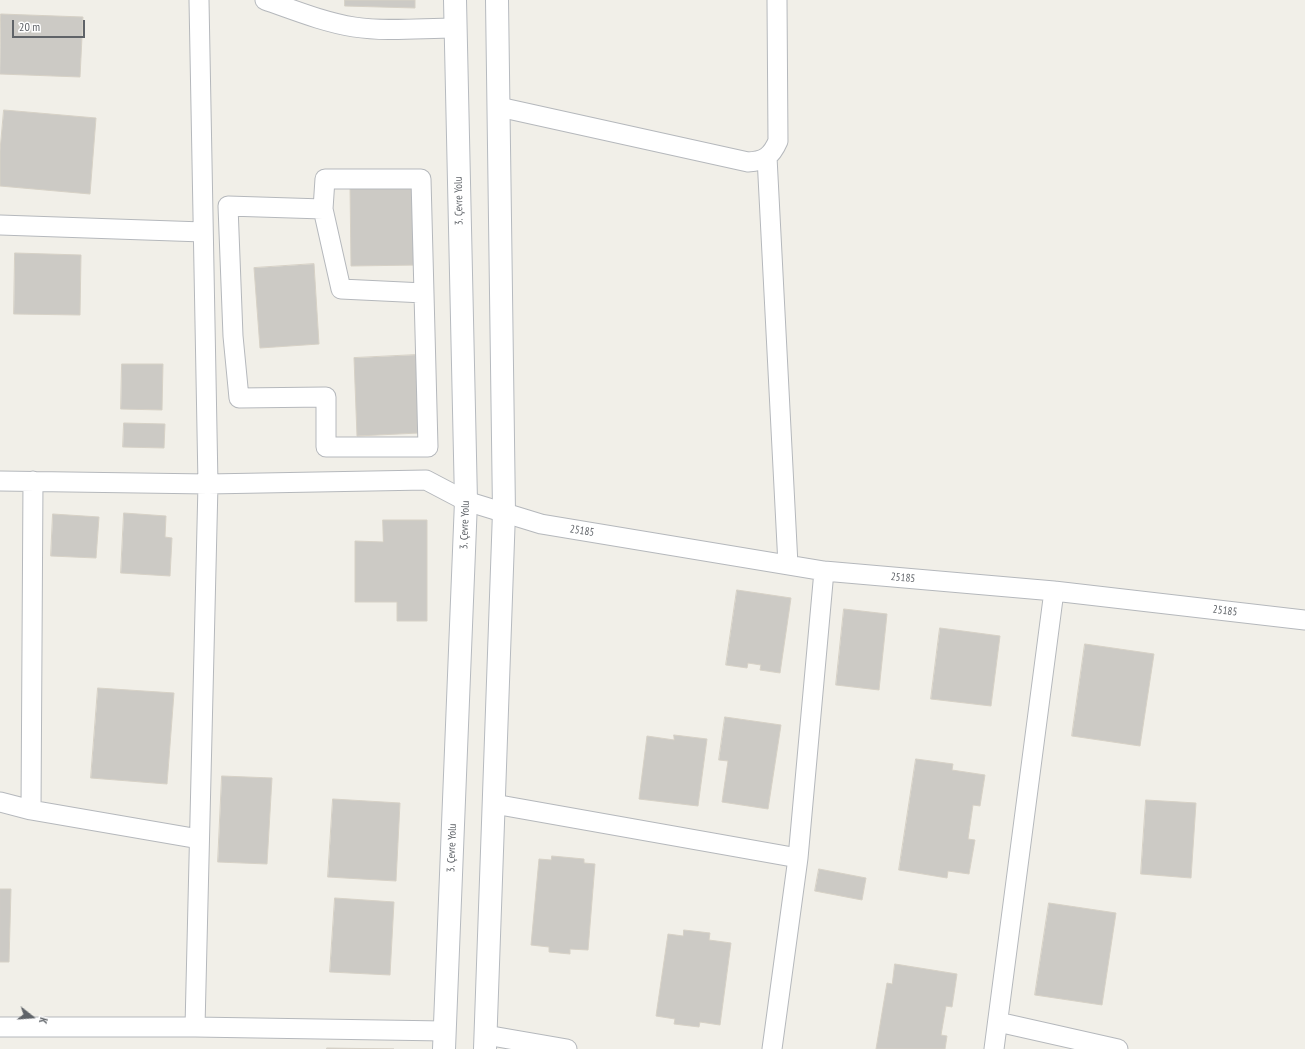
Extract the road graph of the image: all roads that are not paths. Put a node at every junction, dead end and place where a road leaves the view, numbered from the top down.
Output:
1 (199, 0) edge
2 (265, 0) edge
3 (455, 0) edge
4 (497, 0) edge
5 (777, 0) edge
6 (455, 28) junction
7 (499, 108) junction
8 (767, 157) junction
9 (323, 209) junction
10 (0, 225) edge
11 (204, 232) junction
12 (424, 293) junction
13 (205, 335) junction
14 (233, 336) junction
15 (0, 481) edge
16 (33, 482) junction
17 (208, 484) junction
18 (466, 501) junction
19 (504, 512) junction
20 (788, 565) junction
21 (824, 571) junction
22 (1054, 591) junction
23 (1305, 620) edge
24 (0, 802) edge
25 (494, 804) junction
26 (31, 810) junction
27 (199, 839) junction
28 (798, 858) junction
29 (998, 1022) junction
30 (0, 1027) edge
31 (194, 1027) junction
32 (444, 1040) edge
33 (486, 1042) edge
34 (567, 1049) edge
35 (772, 1049) edge
36 (994, 1049) edge
37 (1118, 1049) edge

1 - 11 street
2 - 6 street
3 - 6 main road, 3. Çevre Yolu
4 - 7 main road
5 - 8 street
6 - 18 main road, 3. Çevre Yolu
7 - 8 street
7 - 19 main road
8 - 20 street
9 - 12 street
9 - 12 street
9 - 14 street
10 - 11 street
11 - 13 street
12 - 14 street
13 - 14 street
13 - 17 street
15 - 16 street, 25185
16 - 17 street, 25185
16 - 26 street
17 - 18 street, 25185
17 - 27 street
18 - 19 street, 25185
18 - 32 main road, 3. Çevre Yolu
19 - 20 street, 25185
19 - 25 main road
20 - 21 street, 25185
21 - 22 street, 25185
21 - 28 street
22 - 23 street, 25185
22 - 29 street
24 - 26 street
25 - 28 street
25 - 33 main road
26 - 27 street
27 - 31 street
28 - 35 street
29 - 36 street
29 - 37 street
30 - 31 street
31 - 32 street
33 - 34 street

